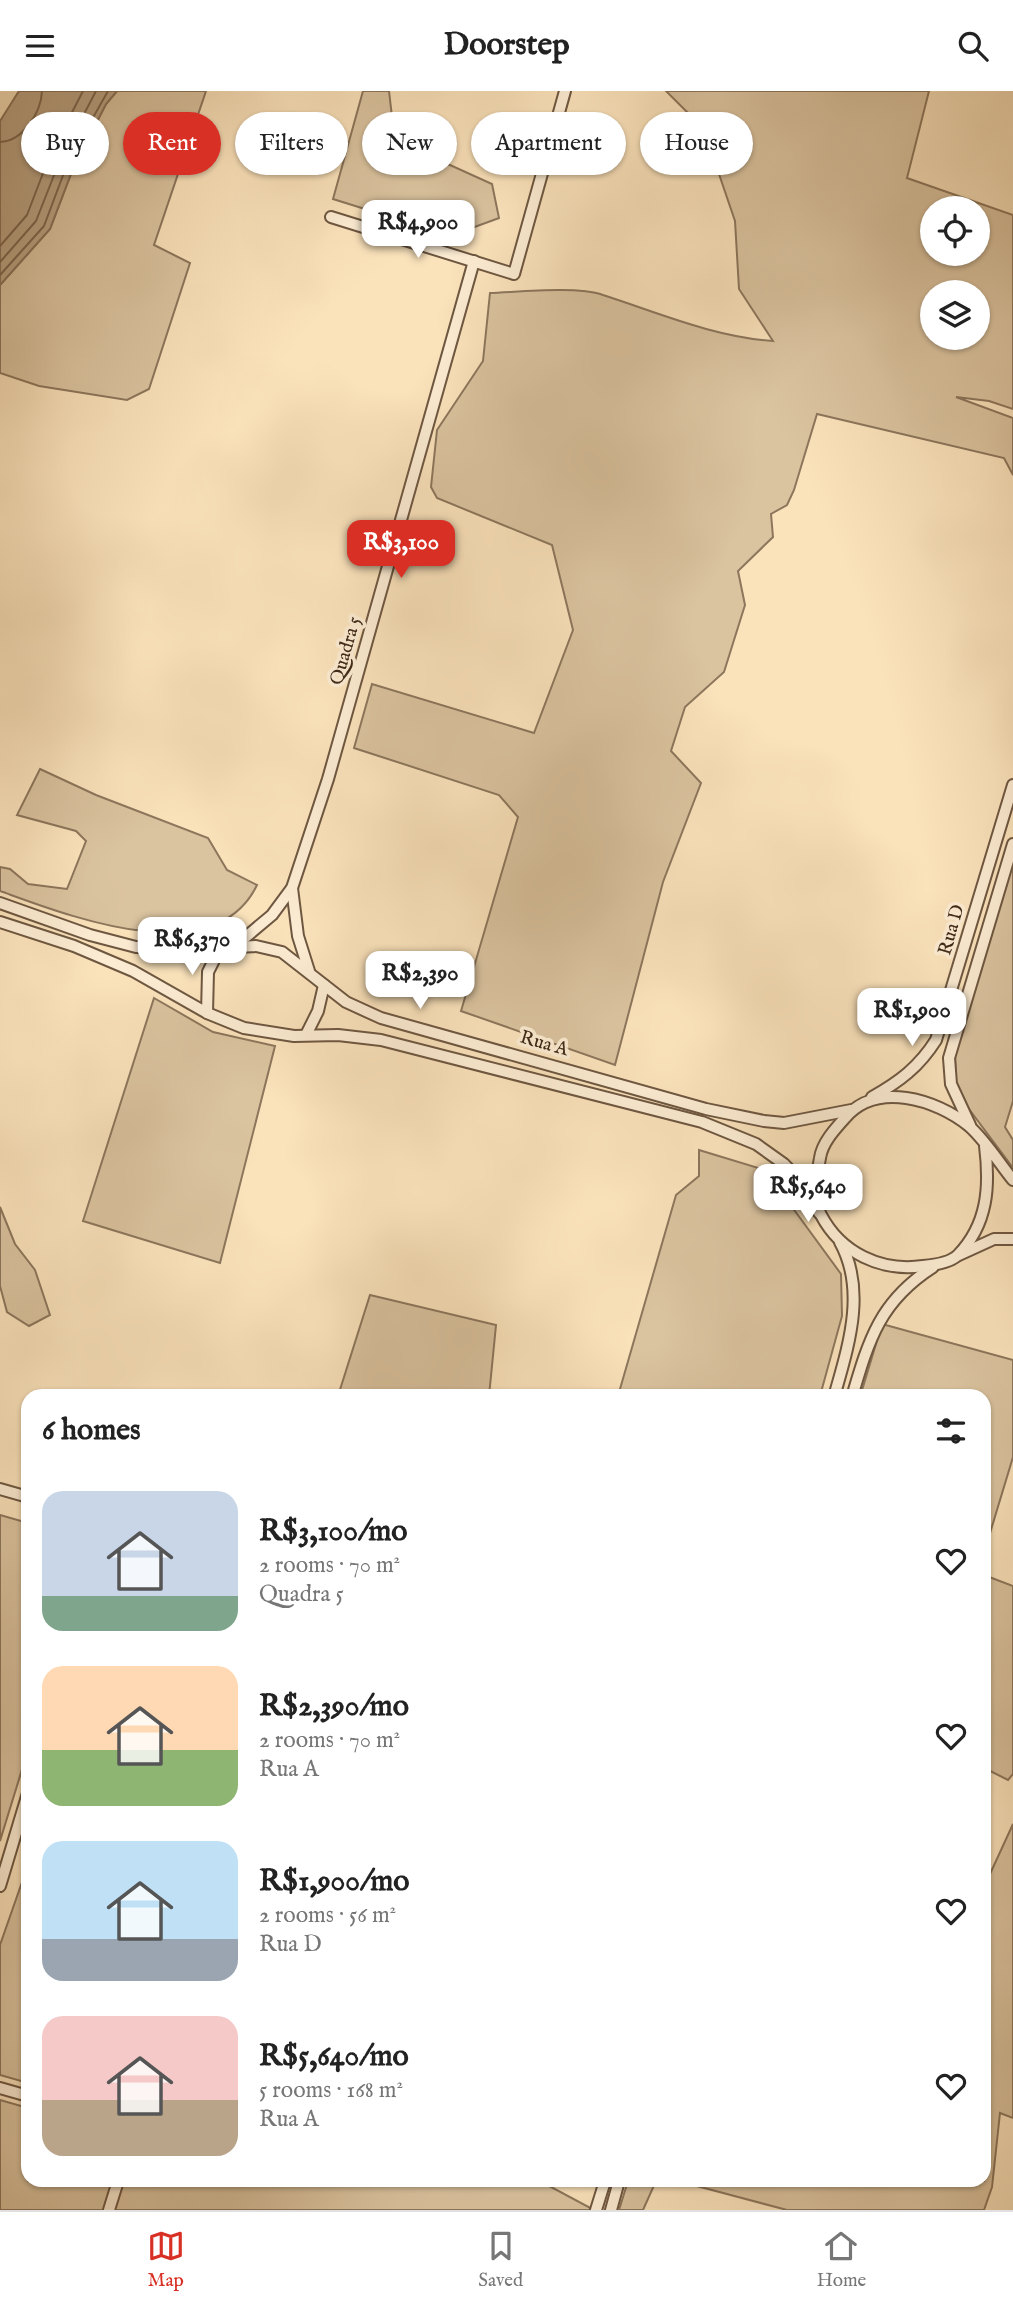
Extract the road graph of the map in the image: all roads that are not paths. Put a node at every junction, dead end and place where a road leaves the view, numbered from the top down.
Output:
1 (565, 91) edge
2 (331, 218) dead end
3 (474, 261) junction
4 (1013, 785) edge
5 (1013, 844) edge
6 (292, 888) junction
7 (0, 903) edge
8 (0, 922) edge
9 (233, 947) junction
10 (220, 948) junction
11 (309, 971) junction
12 (324, 985) junction
13 (207, 1013) junction
14 (306, 1035) junction
15 (615, 1083) junction
16 (613, 1097) junction
17 (872, 1097) junction
18 (851, 1110) junction
19 (971, 1128) junction
20 (985, 1146) junction
21 (1013, 1180) edge
22 (819, 1213) junction
23 (836, 1237) junction
24 (1013, 1239) edge
25 (957, 1256) junction
26 (936, 1265) junction
27 (836, 1389) edge
28 (854, 1389) edge
29 (0, 1489) edge
30 (21, 1495) edge
31 (21, 1822) edge
32 (0, 1886) edge
33 (0, 2088) edge
34 (21, 2094) edge
35 (116, 2187) edge
36 (603, 2187) edge
37 (617, 2187) edge
38 (109, 2210) edge
39 (596, 2210) edge
40 (611, 2210) edge

1 - 3 street
2 - 3 street
3 - 6 street, Quadra 5
4 - 17 street, Rua D
5 - 19 street, Rua D
6 - 9 street, Quadra 5
6 - 11 street, Quadra 5
7 - 10 street, Rua A
8 - 13 street, Rua A
9 - 10 street, Rua A
9 - 11 street, Rua A
10 - 13 street
11 - 12 street, Rua A
12 - 14 street
12 - 15 street, Rua A
13 - 14 street, Rua A
14 - 16 street, Rua A
15 - 16 street
15 - 18 street, Rua A
16 - 22 street, Rua A
17 - 18 street
17 - 19 street
18 - 22 street
19 - 20 street
20 - 21 street
20 - 25 street
22 - 23 street
23 - 26 street
23 - 27 street
24 - 25 street
25 - 26 street
26 - 28 street
29 - 30 street
31 - 32 street
33 - 34 street
35 - 38 street
36 - 39 street
37 - 40 street

